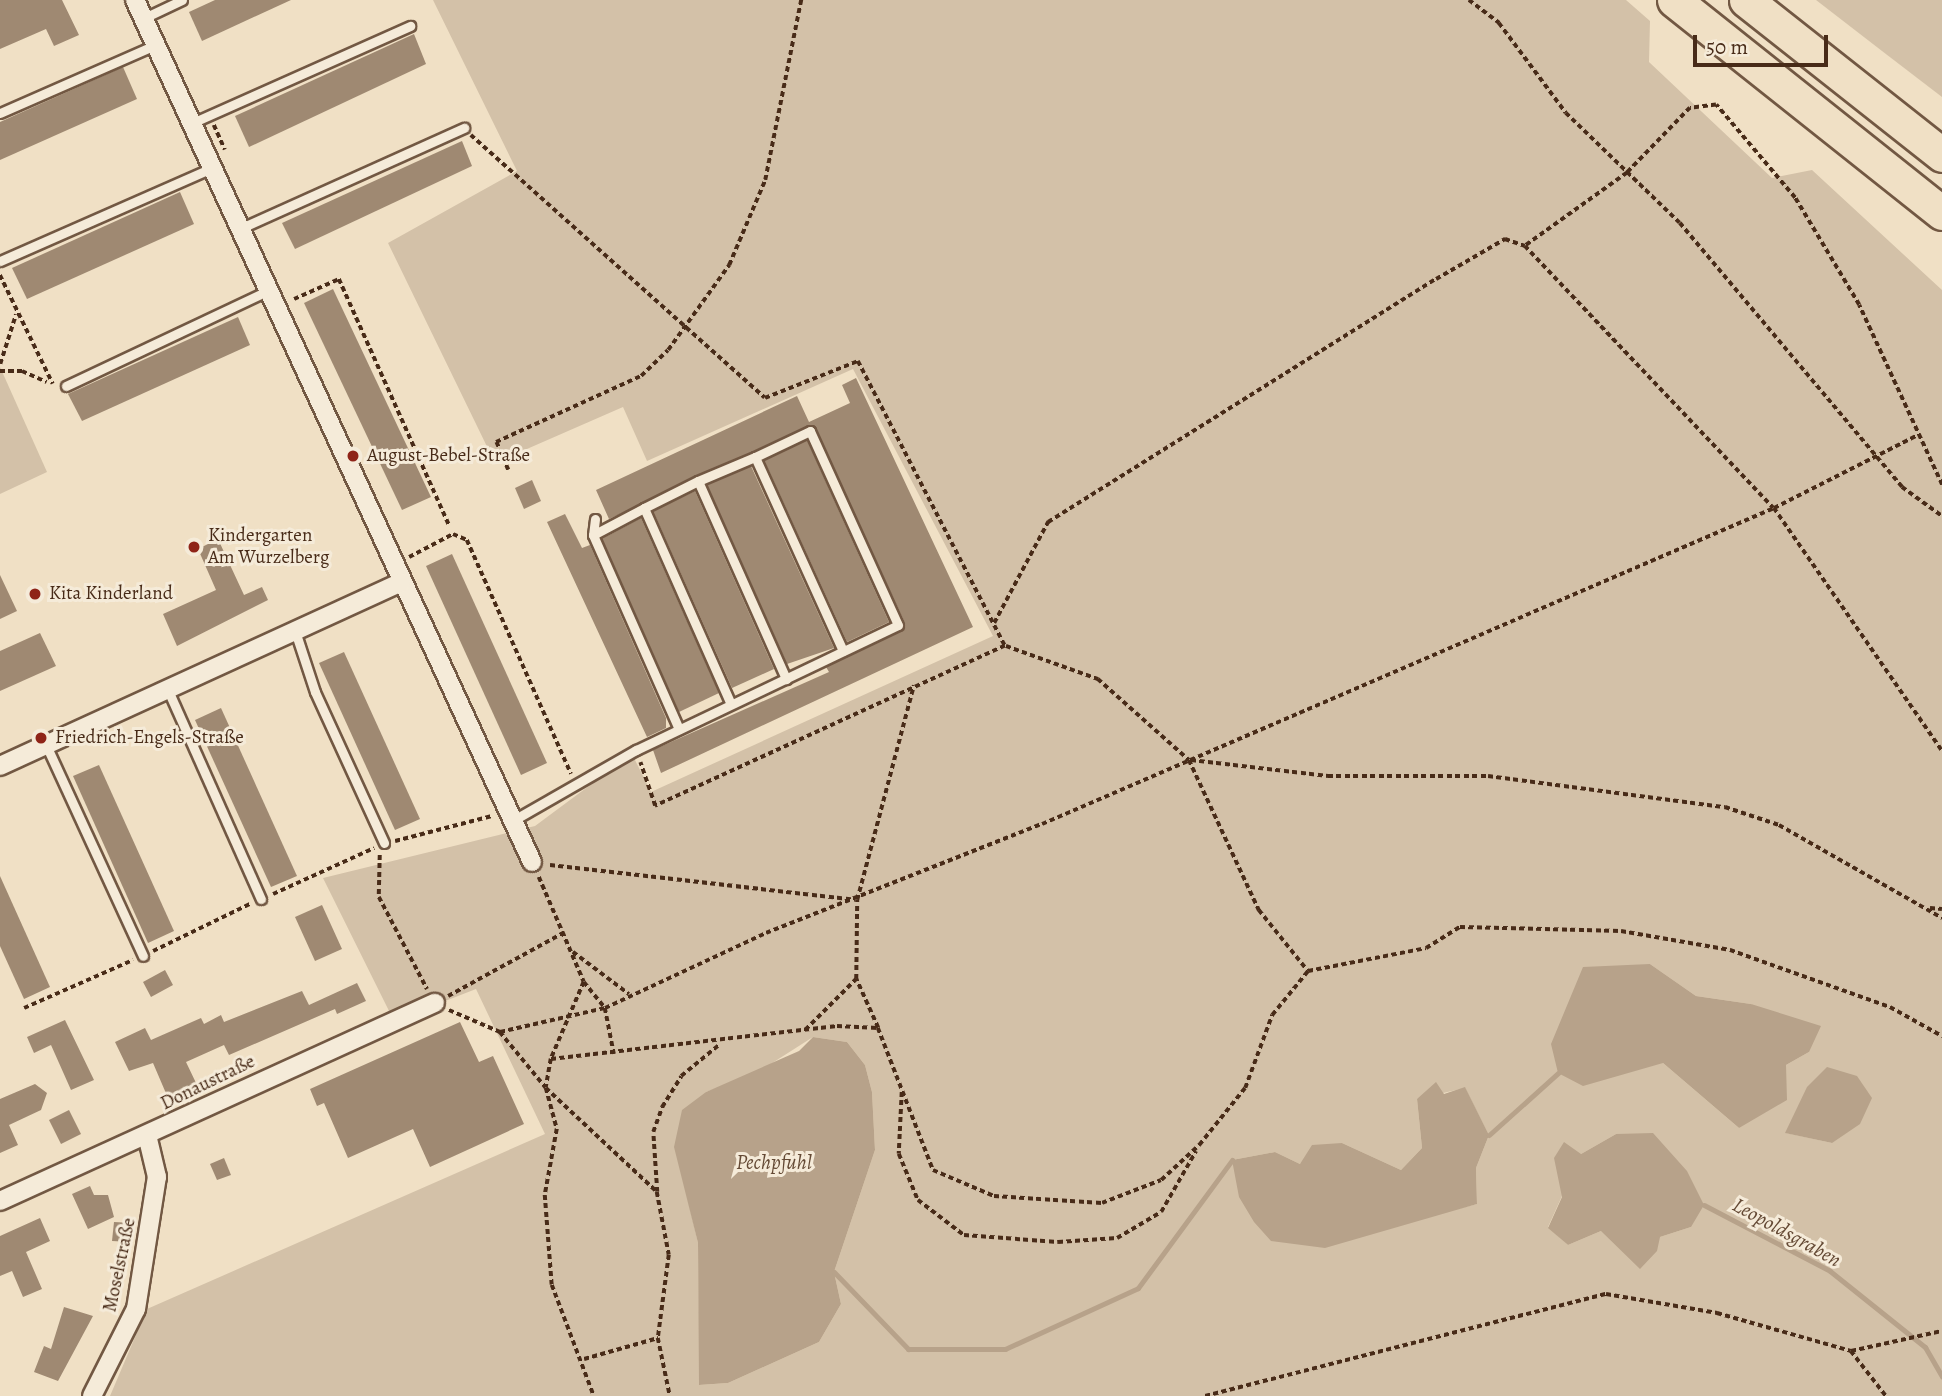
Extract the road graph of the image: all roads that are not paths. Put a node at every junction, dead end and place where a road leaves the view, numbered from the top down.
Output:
1 (135, 0) edge
2 (182, 0) edge
3 (1674, 0) edge
4 (1746, 0) edge
5 (144, 18) junction
6 (410, 26) dead end
7 (157, 44) junction
8 (0, 113) edge
9 (192, 123) junction
10 (464, 128) road end
11 (1942, 155) edge
12 (212, 168) junction
13 (1942, 213) edge
14 (239, 229) junction
15 (0, 261) edge
16 (267, 291) junction
17 (66, 386) road end
18 (755, 457) junction
19 (698, 481) junction
20 (644, 508) junction
21 (595, 519) dead end
22 (593, 535) junction
23 (401, 582) junction
24 (295, 631) junction
25 (843, 651) junction
26 (786, 679) junction
27 (167, 688) junction
28 (731, 704) junction
29 (680, 729) junction
30 (46, 745) junction
31 (0, 766) edge
32 (512, 821) junction
33 (384, 843) road end
34 (532, 862) road end
35 (261, 899) dead end
36 (143, 956) dead end
37 (435, 1003) road end
38 (147, 1135) junction
39 (0, 1201) edge
40 (92, 1396) edge

1 - 5 street
2 - 5 lane
3 - 13 highway
4 - 11 highway
5 - 7 street
6 - 9 lane
7 - 8 lane
7 - 9 street
9 - 12 street
10 - 14 lane
12 - 14 street
12 - 15 lane
14 - 16 street
16 - 17 lane
16 - 23 street
18 - 19 lane
18 - 25 lane
18 - 25 lane
19 - 20 lane
19 - 26 lane
20 - 22 lane
20 - 28 lane
21 - 22 lane
22 - 29 lane
23 - 24 street
23 - 32 street
24 - 27 street
24 - 33 lane
25 - 26 lane
26 - 28 lane
27 - 30 street
27 - 35 lane
28 - 29 lane
29 - 32 lane
30 - 31 street
30 - 36 lane
32 - 34 street
37 - 38 street, Donaustraße
38 - 39 street, Donaustraße
38 - 40 street, Moselstraße

